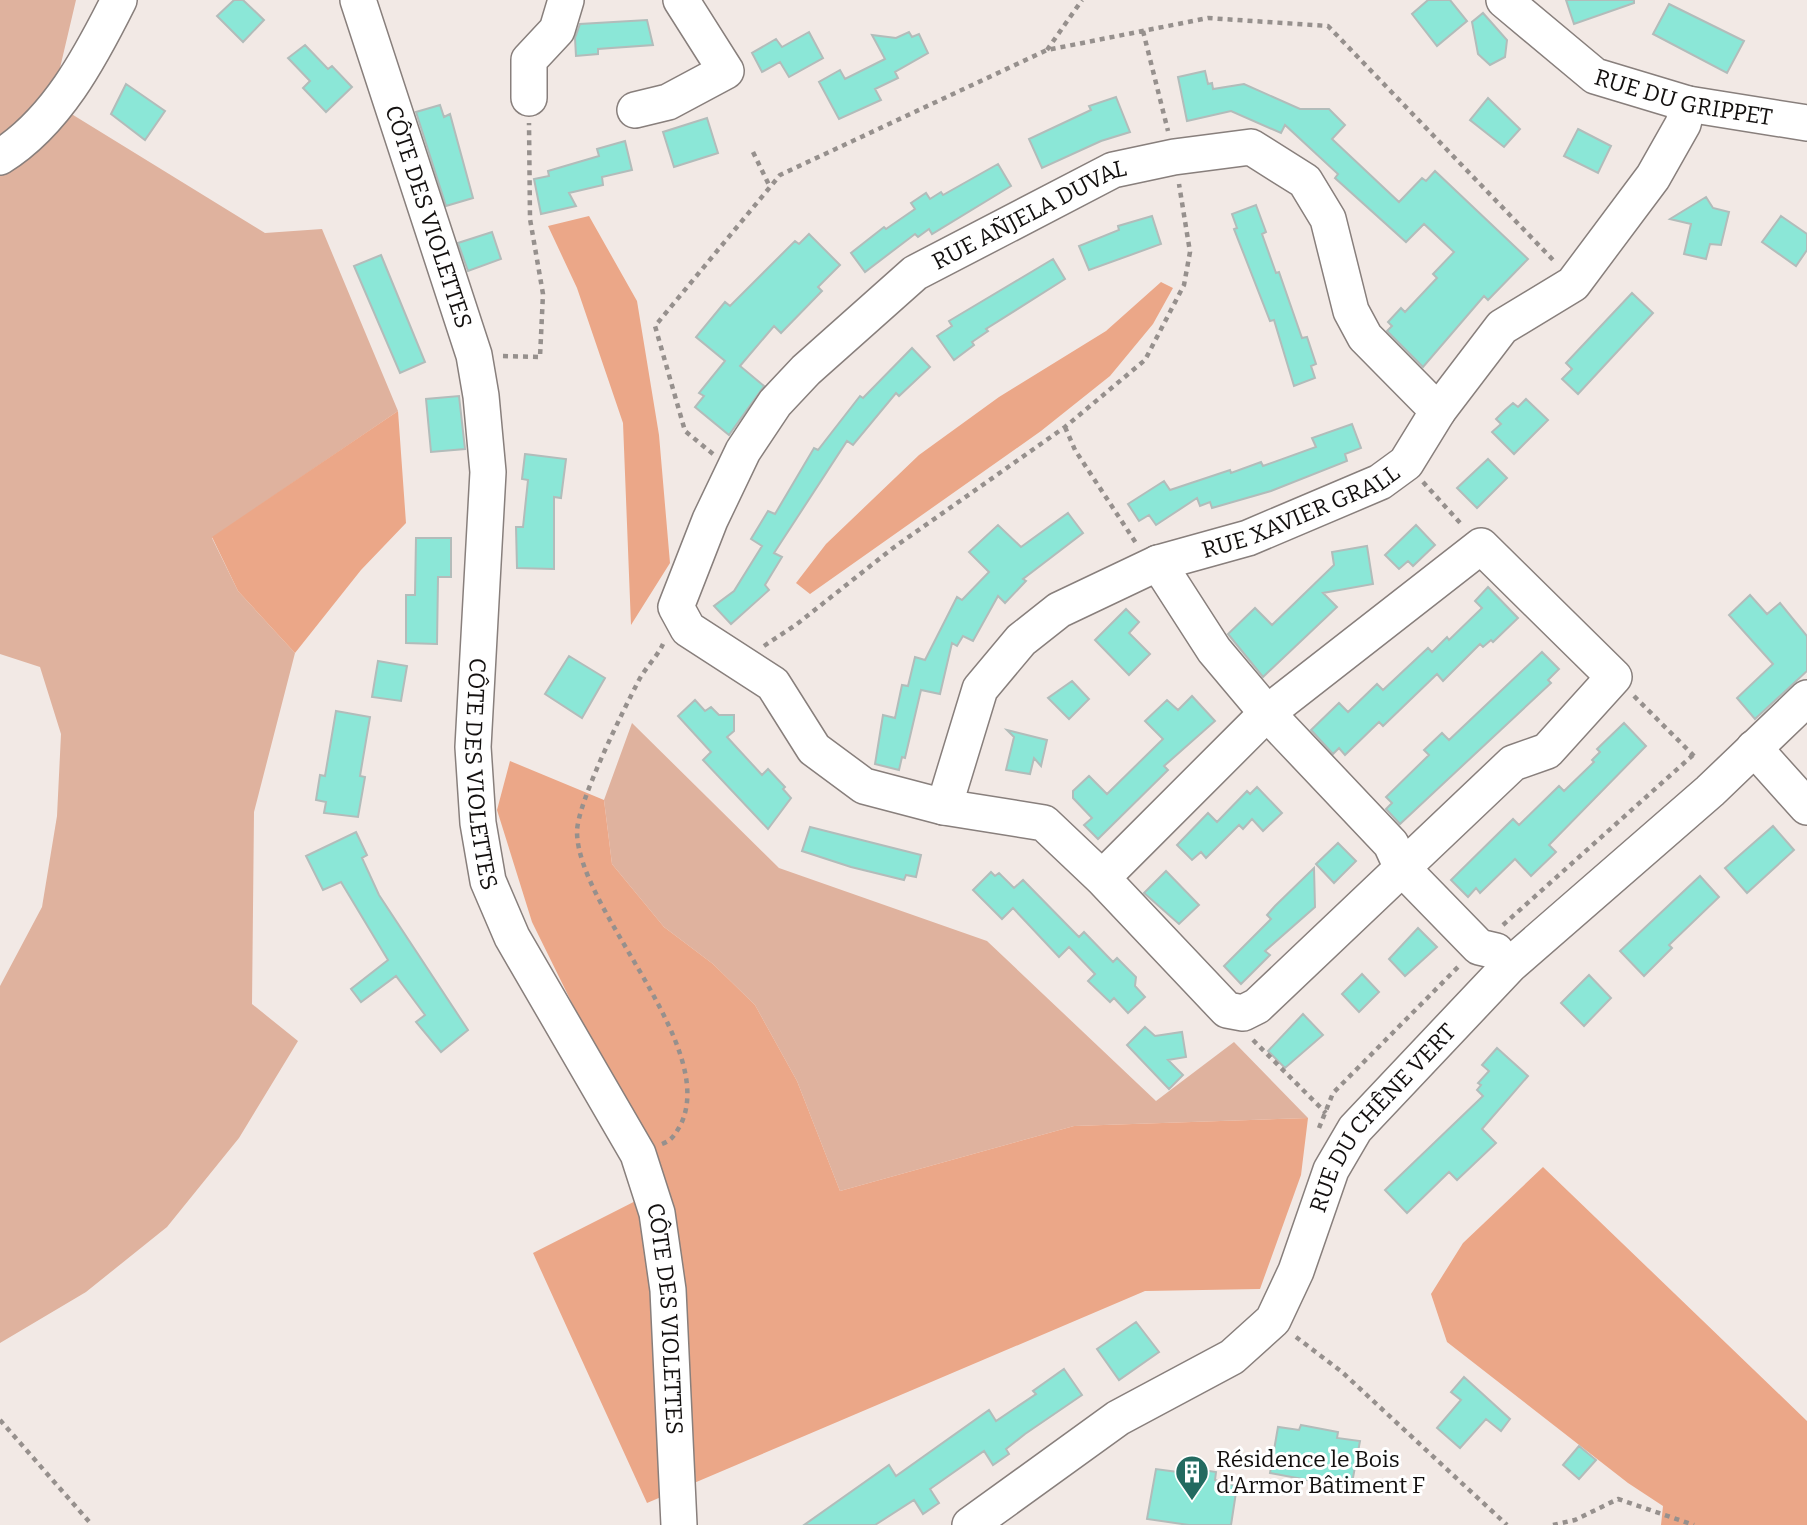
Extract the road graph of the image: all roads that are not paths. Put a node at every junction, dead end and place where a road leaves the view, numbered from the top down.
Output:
1 (119, 0) edge
2 (358, 0) edge
3 (566, 0) edge
4 (681, 0) edge
5 (1504, 0) edge
6 (529, 98) road end
7 (1688, 104) junction
8 (635, 110) dead end
9 (1807, 123) edge
10 (0, 157) edge
11 (1438, 411) junction
12 (1158, 563) junction
13 (1807, 698) edge
14 (1267, 713) junction
15 (1754, 748) junction
16 (944, 807) junction
17 (1807, 807) edge
18 (1403, 856) junction
19 (1102, 878) junction
20 (1503, 958) junction
21 (679, 1525) edge
22 (970, 1525) edge

1 - 10 street
2 - 21 street, CÔTE DES VIOLETTES
3 - 6 street
4 - 8 street
5 - 7 street, RUE DU GRIPPET
7 - 9 street, RUE DU GRIPPET
7 - 11 street, RUE XAVIER GRALL
11 - 12 street, RUE XAVIER GRALL
11 - 16 street, RUE AÑJELA DUVAL
12 - 14 street
12 - 16 street, RUE XAVIER GRALL
13 - 15 street, RUE DU CHÊNE VERT
14 - 18 street
14 - 18 street
14 - 19 street
15 - 17 street
15 - 20 street, RUE DU CHÊNE VERT
16 - 19 street
18 - 19 street
18 - 20 street
20 - 22 street, RUE DU CHÊNE VERT

